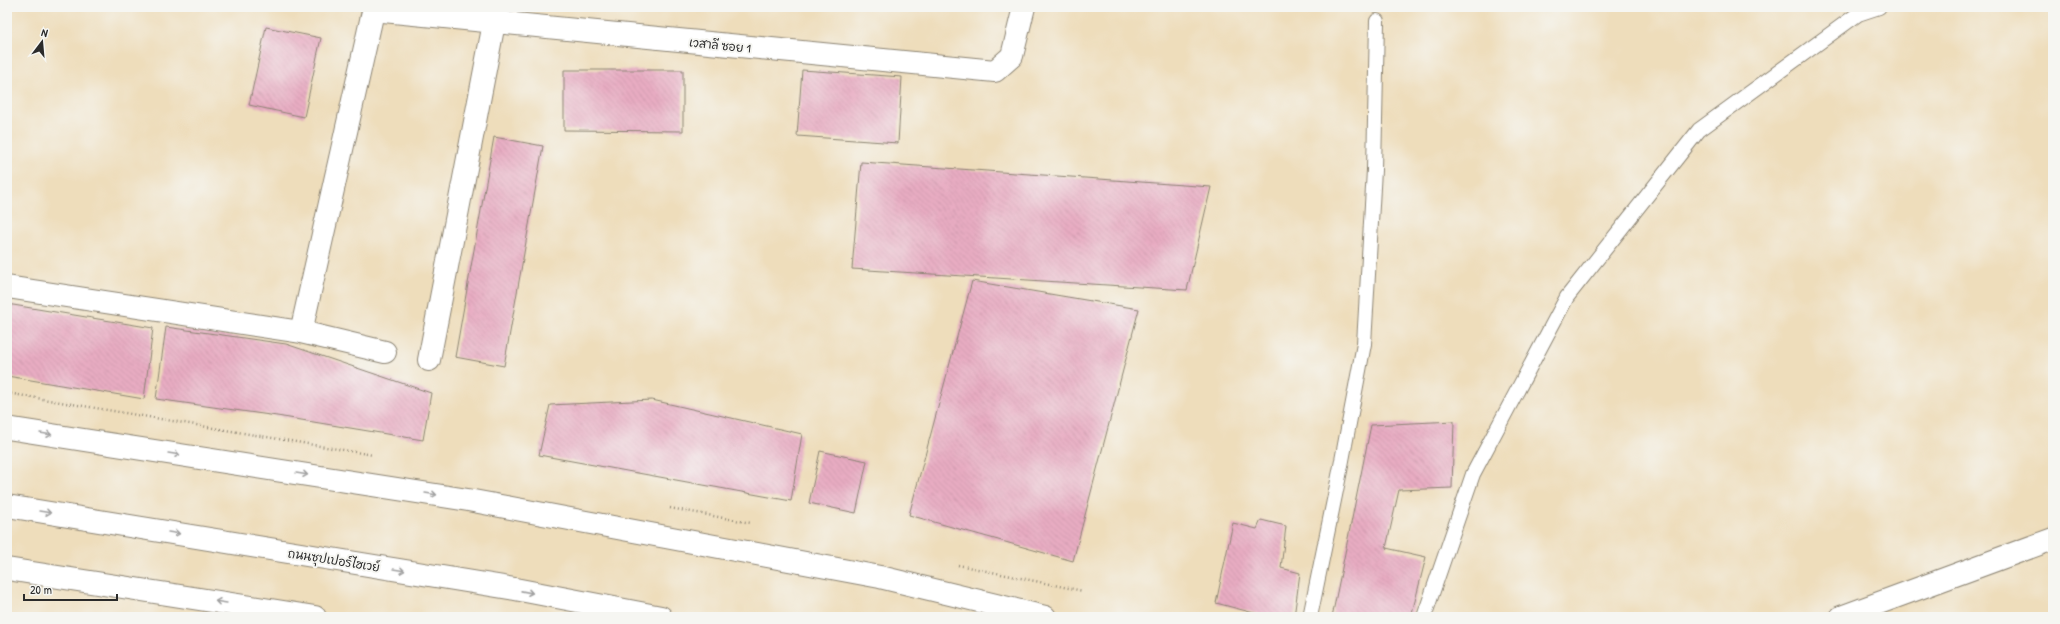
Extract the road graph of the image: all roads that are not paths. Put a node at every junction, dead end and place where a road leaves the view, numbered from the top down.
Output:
1 (1024, 7) edge
2 (1879, 7) edge
3 (373, 9) edge
4 (1377, 21) dead end
5 (494, 23) junction
6 (7, 287) edge
7 (302, 332) junction
8 (385, 352) dead end
9 (429, 360) dead end
10 (7, 428) edge
11 (7, 506) edge
12 (2053, 539) edge
13 (7, 569) edge
14 (315, 617) edge
15 (661, 617) edge
16 (1045, 617) edge
17 (1310, 617) edge
18 (1424, 617) edge
19 (1841, 617) edge

1 - 5 main road, เวสาลี ซอย 1
2 - 18 lane
3 - 5 main road, เวสาลี ซอย 1
3 - 7 main road
4 - 17 lane
5 - 9 main road
6 - 7 main road
7 - 8 main road
10 -> 16 main road
11 -> 15 main road, ถนนซุปเปอร์ไฮเวย์
12 - 19 main road
14 -> 13 main road

